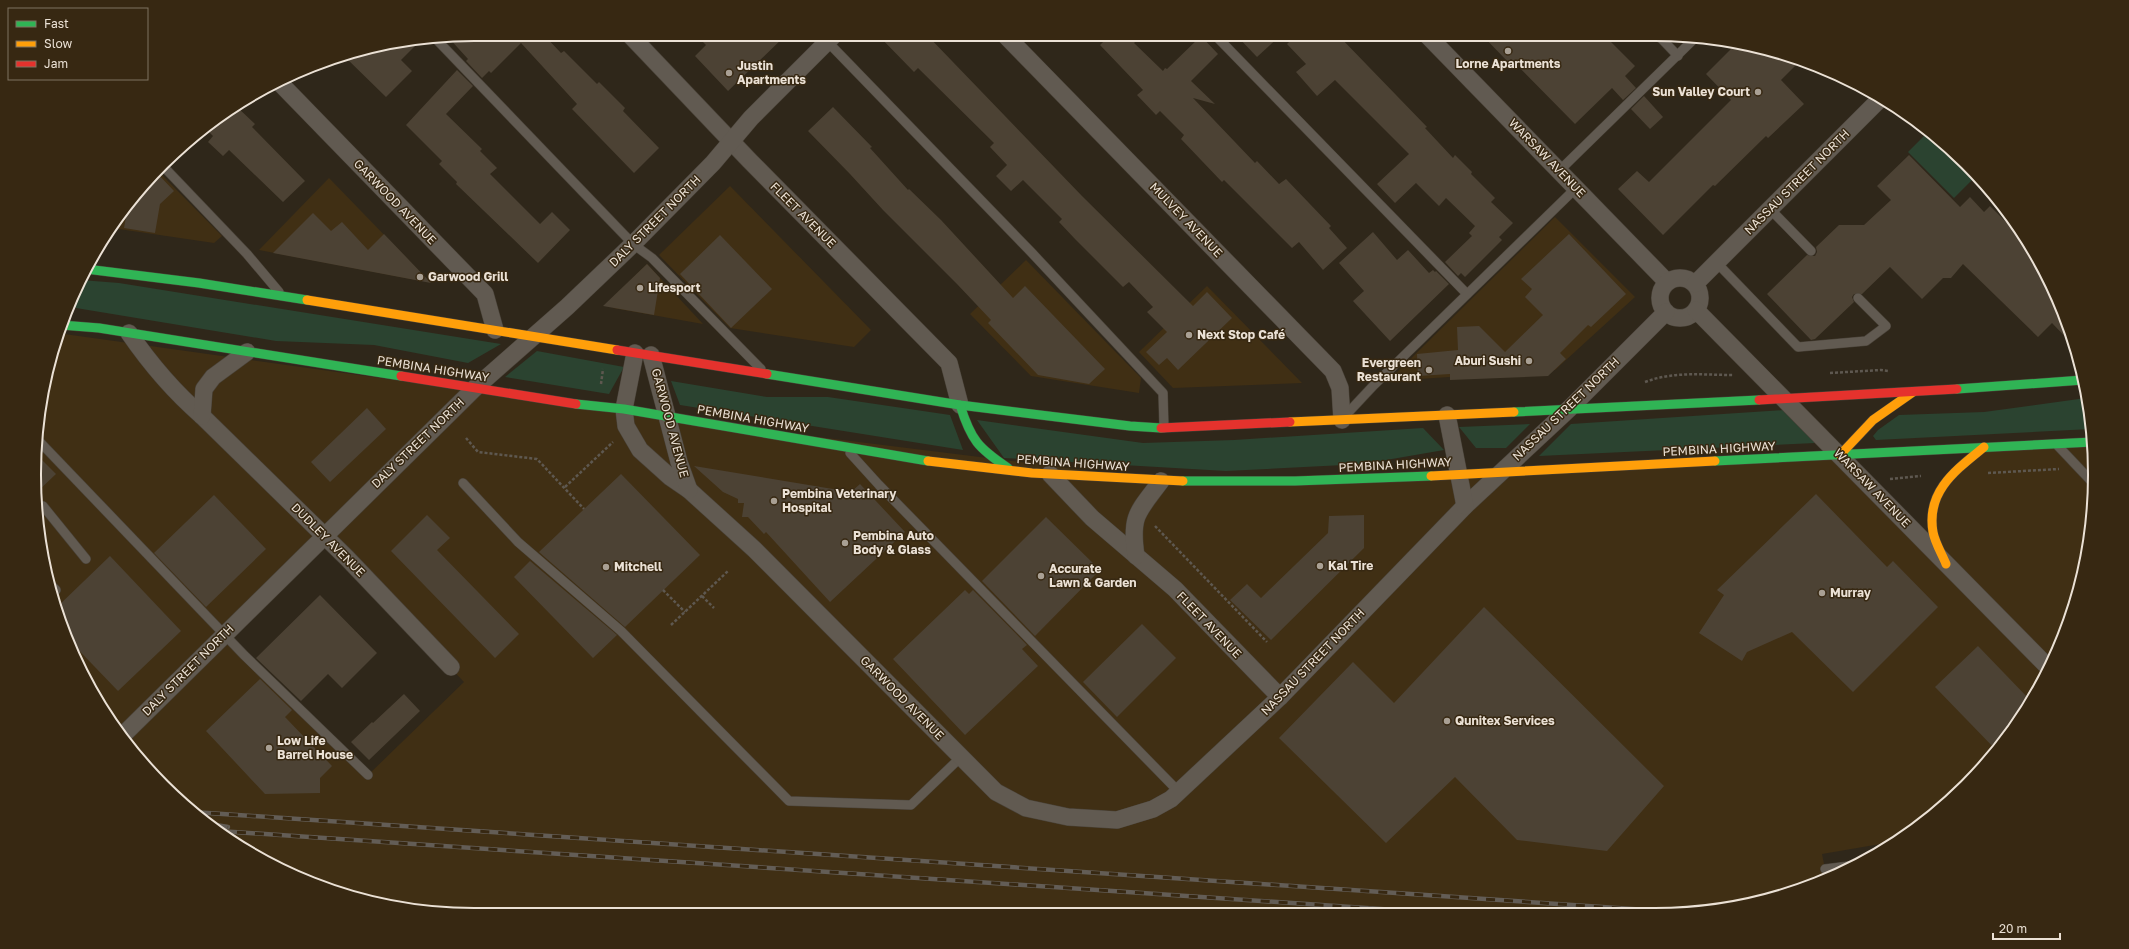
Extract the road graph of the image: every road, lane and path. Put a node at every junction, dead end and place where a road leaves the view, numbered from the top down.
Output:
1 (636, 41) edge
2 (823, 41) edge
3 (831, 41) edge
4 (1011, 41) edge
5 (1221, 41) edge
6 (1433, 41) edge
7 (1664, 41) edge
8 (440, 43) edge
9 (1690, 43) edge
10 (1678, 56) junction
11 (282, 86) edge
12 (1877, 102) edge
13 (731, 140) junction
14 (166, 170) edge
15 (1559, 171) junction
16 (1576, 188) junction
17 (1770, 209) junction
18 (633, 244) junction
19 (1811, 251) dead end
20 (1717, 263) junction
21 (93, 270) edge
22 (1667, 282) junction
23 (1695, 284) junction
24 (1467, 294) junction
25 (284, 298) junction
26 (1858, 298) dead end
27 (1696, 310) junction
28 (1666, 312) junction
29 (68, 326) edge
30 (495, 330) junction
31 (129, 333) junction
32 (533, 336) junction
33 (247, 352) junction
34 (635, 353) junction
35 (651, 355) junction
36 (604, 363) dead end
37 (765, 374) junction
38 (2078, 380) edge
39 (475, 388) junction
40 (600, 388) dead end
41 (1914, 392) junction
42 (1785, 398) junction
43 (960, 405) junction
44 (624, 409) junction
45 (1569, 409) junction
46 (1447, 415) junction
47 (202, 416) junction
48 (667, 417) junction
49 (1342, 420) junction
50 (1164, 428) junction
51 (466, 438) dead end
52 (615, 440) dead end
53 (2087, 442) edge
54 (42, 443) edge
55 (2057, 444) junction
56 (845, 447) junction
57 (1984, 447) junction
58 (1840, 455) junction
59 (2079, 468) junction
60 (1011, 470) junction
61 (1498, 473) junction
62 (1983, 473) dead end
63 (1050, 474) junction
64 (1459, 475) junction
65 (1951, 475) junction
66 (1907, 477) dead end
67 (2088, 478) edge
68 (1161, 481) junction
69 (464, 483) dead end
70 (565, 487) junction
71 (690, 490) junction
72 (1465, 506) junction
73 (42, 507) edge
74 (584, 509) dead end
75 (1153, 525) dead end
76 (323, 536) junction
77 (1136, 556) junction
78 (86, 559) dead end
79 (1946, 564) junction
80 (728, 571) dead end
81 (663, 590) dead end
82 (702, 596) junction
83 (714, 608) dead end
84 (685, 612) junction
85 (671, 625) dead end
86 (224, 634) junction
87 (1267, 642) dead end
88 (2044, 663) edge
89 (451, 667) dead end
90 (1280, 697) junction
91 (126, 732) edge
92 (961, 757) junction
93 (368, 775) dead end
94 (1179, 792) junction
95 (1153, 809) joint
96 (1834, 868) edge
97 (1825, 870) dead end

1 - 13 street, FLEET AVENUE
2 - 13 street, DALY STREET NORTH
3 - 50 lane
4 - 49 street, MULVEY AVENUE
5 - 24 lane
6 - 15 street, WARSAW AVENUE
7 - 10 lane
8 - 18 lane
9 - 10 lane
10 - 15 lane
11 - 30 street, GARWOOD AVENUE
12 - 17 street, NASSAU STREET NORTH
13 - 18 street, DALY STREET NORTH
13 - 43 street, FLEET AVENUE
14 - 25 lane
15 - 16 street, WARSAW AVENUE
16 - 22 street, WARSAW AVENUE
16 - 24 lane
17 - 19 lane
17 - 20 street, NASSAU STREET NORTH
18 - 32 street, DALY STREET NORTH
18 - 37 lane
20 - 23 street, NASSAU STREET NORTH
20 - 26 lane
21 - 25 main road
22 - 23 street
22 - 28 street
23 - 27 street
24 - 49 lane
25 - 30 main road
27 - 28 street
27 - 42 street, WARSAW AVENUE
28 - 45 street, NASSAU STREET NORTH
29 - 31 main road, PEMBINA HIGHWAY
30 - 32 main road
31 - 33 main road, PEMBINA HIGHWAY
31 - 47 street, DUDLEY AVENUE
32 - 34 main road
32 - 39 street, DALY STREET NORTH
33 - 39 main road, PEMBINA HIGHWAY
33 - 47 street
34 - 35 main road
34 - 44 street, GARWOOD AVENUE
35 - 37 main road
35 - 48 street, GARWOOD AVENUE
36 - 40 path
37 - 43 main road
38 - 41 main road
39 - 44 main road, PEMBINA HIGHWAY
39 - 76 street, DALY STREET NORTH
41 - 42 main road
41 - 58 main road
42 - 45 main road
42 - 58 street, WARSAW AVENUE
43 - 50 main road
43 - 60 main road
44 - 48 main road, PEMBINA HIGHWAY
44 - 71 street, GARWOOD AVENUE
45 - 46 main road
45 - 61 street, NASSAU STREET NORTH
46 - 49 main road
46 - 64 street
47 - 76 street, DUDLEY AVENUE
48 - 56 main road, PEMBINA HIGHWAY
48 - 71 street, GARWOOD AVENUE
49 - 50 main road
51 - 70 path
52 - 70 path
53 - 55 main road, PEMBINA HIGHWAY
54 - 86 lane
55 - 57 main road, PEMBINA HIGHWAY
55 - 59 lane
56 - 60 main road, PEMBINA HIGHWAY
56 - 94 lane
57 - 58 main road, PEMBINA HIGHWAY
57 - 65 main road
58 - 61 main road, PEMBINA HIGHWAY
58 - 79 street, WARSAW AVENUE
59 - 62 path
59 - 67 lane
60 - 63 main road, PEMBINA HIGHWAY
61 - 64 main road, PEMBINA HIGHWAY
61 - 72 street, NASSAU STREET NORTH
63 - 68 main road, PEMBINA HIGHWAY
63 - 77 street, FLEET AVENUE
64 - 68 main road, PEMBINA HIGHWAY
64 - 72 street
65 - 66 path
65 - 79 main road
68 - 77 street
69 - 92 lane
70 - 74 path
71 - 92 street, GARWOOD AVENUE
72 - 90 street, NASSAU STREET NORTH
73 - 78 lane
75 - 87 path
76 - 86 street, DALY STREET NORTH
76 - 89 street, DUDLEY AVENUE
77 - 90 street, FLEET AVENUE
79 - 88 street, WARSAW AVENUE
80 - 82 path
81 - 84 path
82 - 83 path
82 - 84 path
84 - 85 path
86 - 91 street, DALY STREET NORTH
86 - 93 lane
90 - 94 street, NASSAU STREET NORTH
92 - 95 street, GARWOOD AVENUE
94 - 95 street, NASSAU STREET NORTH
96 - 97 lane

